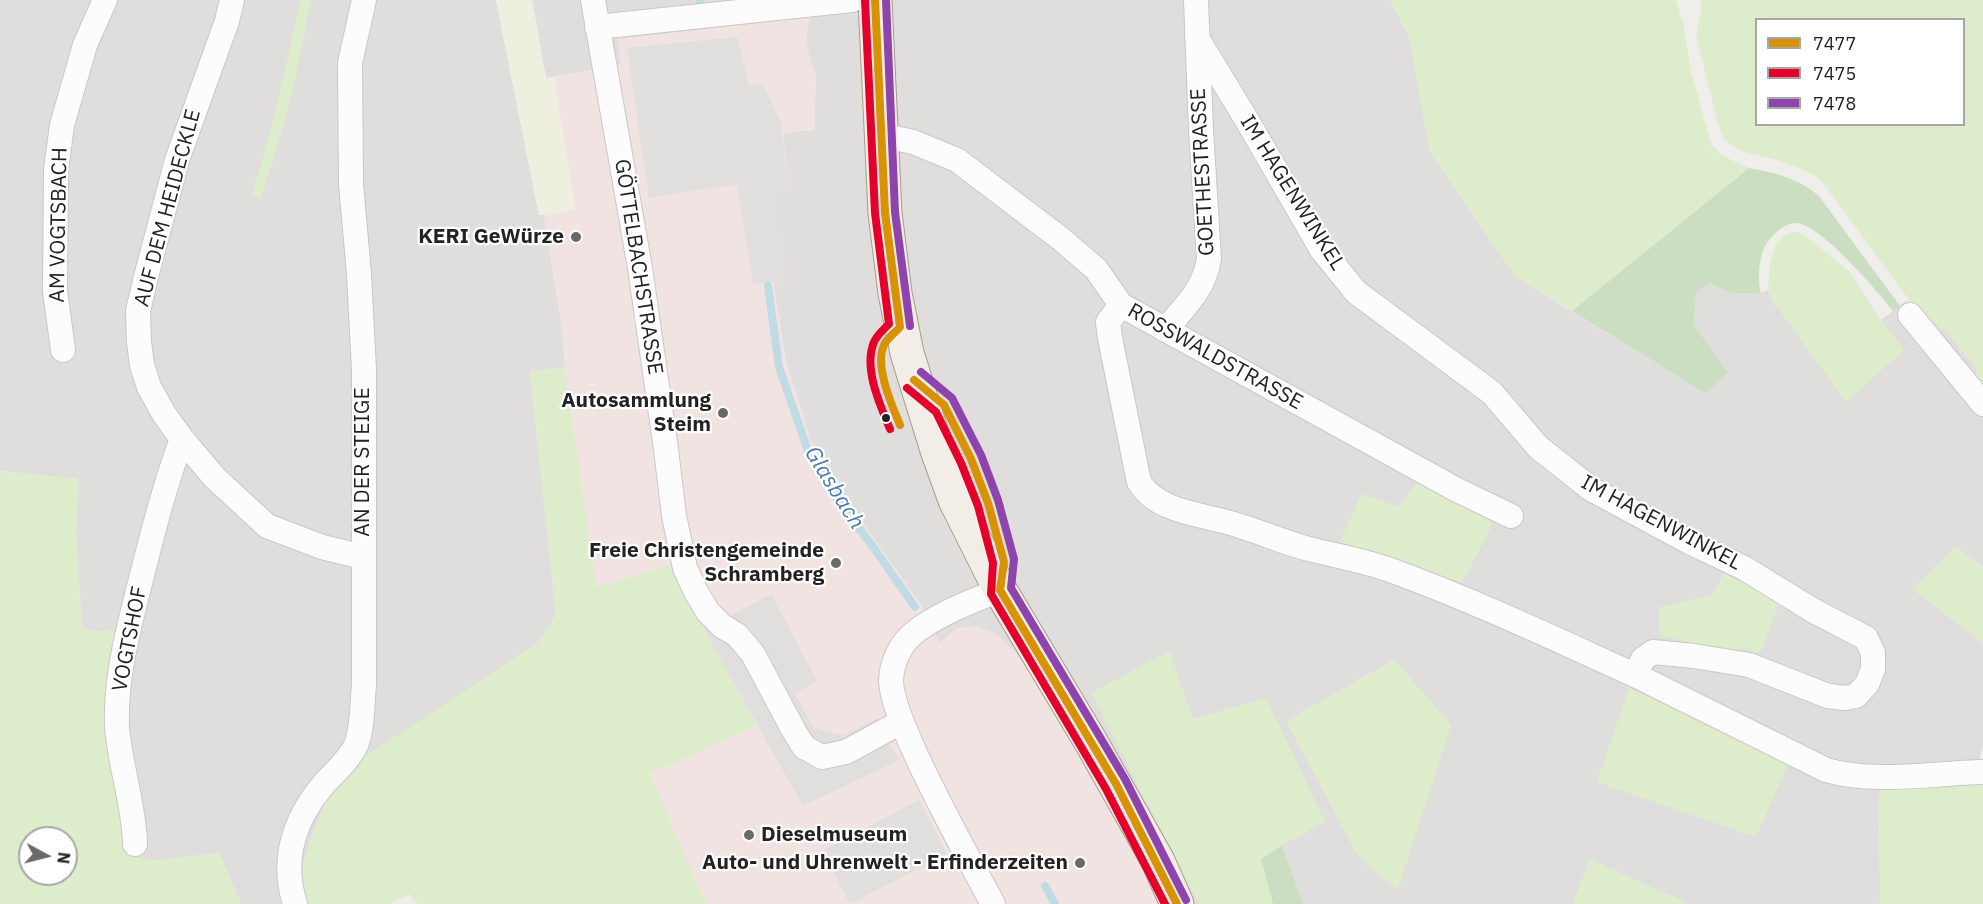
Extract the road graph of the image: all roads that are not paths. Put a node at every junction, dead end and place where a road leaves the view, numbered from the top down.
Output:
1 (105, 0) edge
2 (232, 0) edge
3 (364, 0) edge
4 (593, 0) edge
5 (852, 0) edge
6 (875, 0) edge
7 (1196, 0) edge
8 (597, 27) junction
9 (1197, 39) junction
10 (881, 135) junction
11 (1121, 305) junction
12 (1910, 315) dead end
13 (1165, 330) junction
14 (63, 350) dead end
15 (1983, 404) edge
16 (182, 439) junction
17 (1511, 516) dead end
18 (363, 557) junction
19 (1000, 590) junction
20 (1635, 675) junction
21 (902, 722) junction
22 (1983, 772) edge
23 (135, 844) dead end
24 (295, 904) edge
25 (993, 904) edge
26 (1177, 904) edge

1 - 14 street, AM VOGTSBACH
2 - 16 street, AUF DEM HEIDECKLE
3 - 18 street, AN DER STEIGE
4 - 8 street, GÖTTELBACHSTRASSE
5 - 8 street
6 - 10 main road
7 - 9 street, GOETHESTRASSE
8 - 21 street, GÖTTELBACHSTRASSE
9 - 13 street, GOETHESTRASSE
9 - 20 street, IM HAGENWINKEL
10 - 11 street, ROSSWALDSTRASSE
10 - 19 main road
11 - 13 street, ROSSWALDSTRASSE
11 - 20 street
12 - 15 street
13 - 17 street, ROSSWALDSTRASSE
16 - 18 street, AUF DEM HEIDECKLE
16 - 23 street, VOGTSHOF
18 - 24 street, AN DER STEIGE
19 - 21 street
19 - 26 main road
20 - 22 street
21 - 25 street

